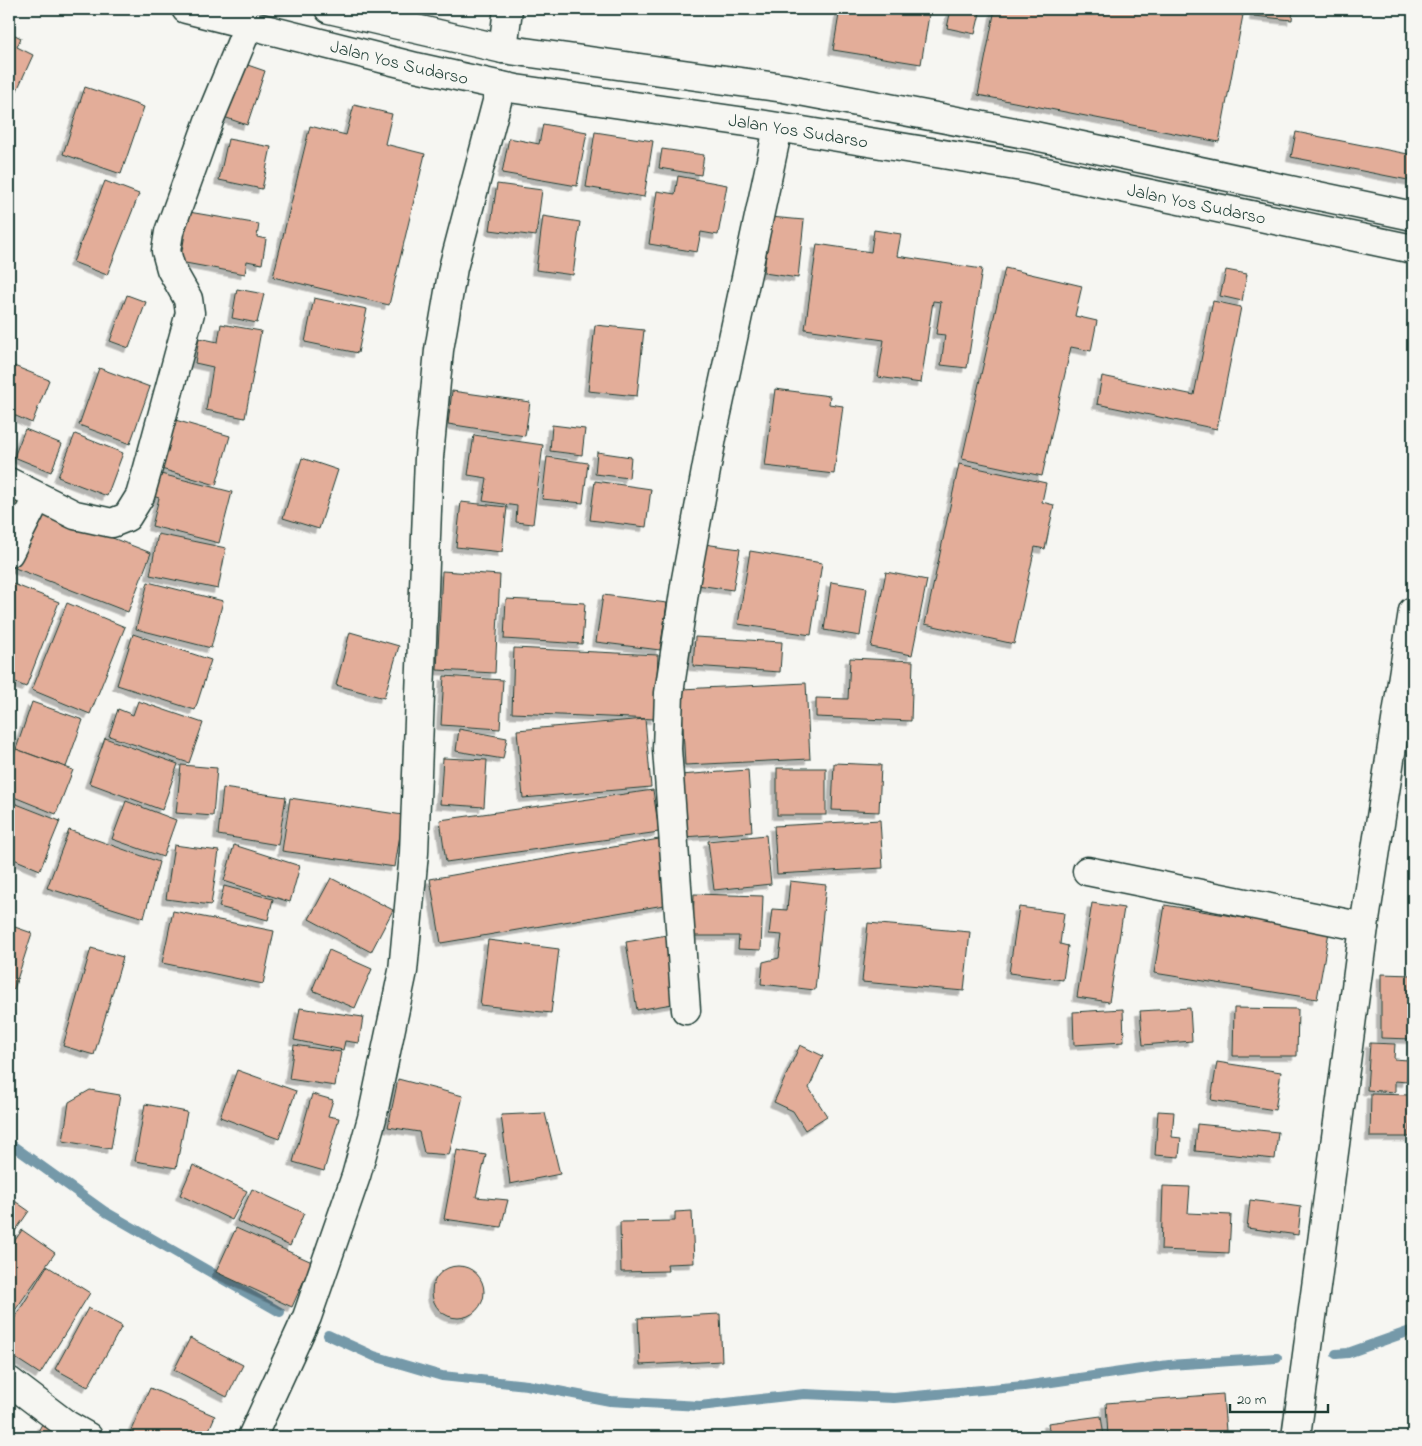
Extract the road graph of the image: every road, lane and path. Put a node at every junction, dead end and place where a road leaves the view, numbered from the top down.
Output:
1 (186, 9) edge
2 (329, 9) edge
3 (508, 9) edge
4 (249, 24) junction
5 (503, 49) junction
6 (501, 86) junction
7 (778, 128) junction
8 (1413, 216) edge
9 (1413, 249) edge
10 (9, 482) edge
11 (37, 498) junction
12 (9, 553) edge
13 (1413, 611) edge
14 (1087, 871) dead end
15 (1364, 927) junction
16 (686, 1010) dead end
17 (9, 1381) edge
18 (88, 1437) edge
19 (252, 1437) edge
20 (1296, 1437) edge

1 - 4 main road, Jalan Yos Sudarso
2 - 5 main road, Jalan Yos Sudarso
3 - 5 main road
4 - 6 main road, Jalan Yos Sudarso
4 - 11 main road
5 - 8 main road, Jalan Yos Sudarso
6 - 7 main road, Jalan Yos Sudarso
6 - 19 main road
7 - 9 main road, Jalan Yos Sudarso
7 - 16 main road
10 - 11 main road
11 - 12 main road
13 - 15 main road
14 - 15 main road
15 - 20 main road
17 - 18 main road

